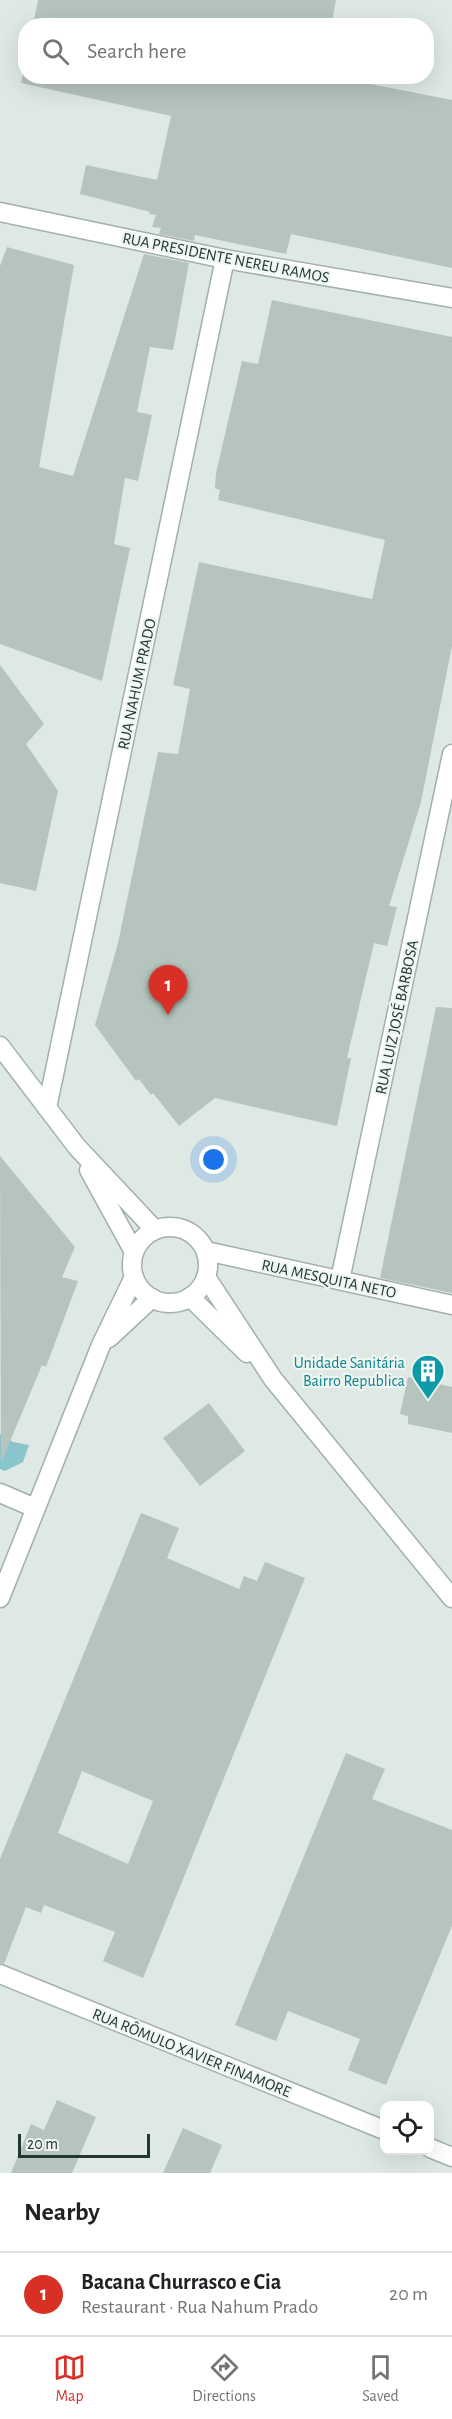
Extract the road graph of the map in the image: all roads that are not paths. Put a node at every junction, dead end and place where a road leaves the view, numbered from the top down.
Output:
1 (0, 212) edge
2 (225, 259) junction
3 (452, 298) edge
4 (452, 753) edge
5 (0, 1046) edge
6 (47, 1108) junction
7 (77, 1148) junction
8 (155, 1230) junction
9 (206, 1251) junction
10 (134, 1252) junction
11 (134, 1277) junction
12 (206, 1277) junction
13 (340, 1280) junction
14 (190, 1297) junction
15 (152, 1298) junction
16 (452, 1305) edge
17 (101, 1345) junction
18 (273, 1379) junction
19 (0, 1493) edge
20 (35, 1508) junction
21 (0, 1598) edge
22 (452, 1598) edge
23 (0, 1974) edge
24 (380, 2128) edge
25 (434, 2150) edge
26 (452, 2157) edge

1 - 2 street, RUA PRESIDENTE NEREU RAMOS
2 - 3 street, RUA PRESIDENTE NEREU RAMOS
2 - 6 street, RUA NAHUM PRADO
4 - 13 street, RUA LUIZ JOSÉ BARBOSA
5 - 6 street
6 - 7 street
7 - 8 street
7 - 10 street
8 - 9 street
8 - 10 street
9 - 12 street
9 - 13 street, RUA MESQUITA NETO
10 - 11 street
11 - 15 street
11 - 17 street
12 - 14 street
12 - 18 street
13 - 16 street, RUA MESQUITA NETO
14 - 15 street
14 - 18 street
15 - 17 street
17 - 20 street
18 - 22 street
19 - 20 street
20 - 21 street
23 - 24 street, RUA RÔMULO XAVIER FINAMORE
25 - 26 street

